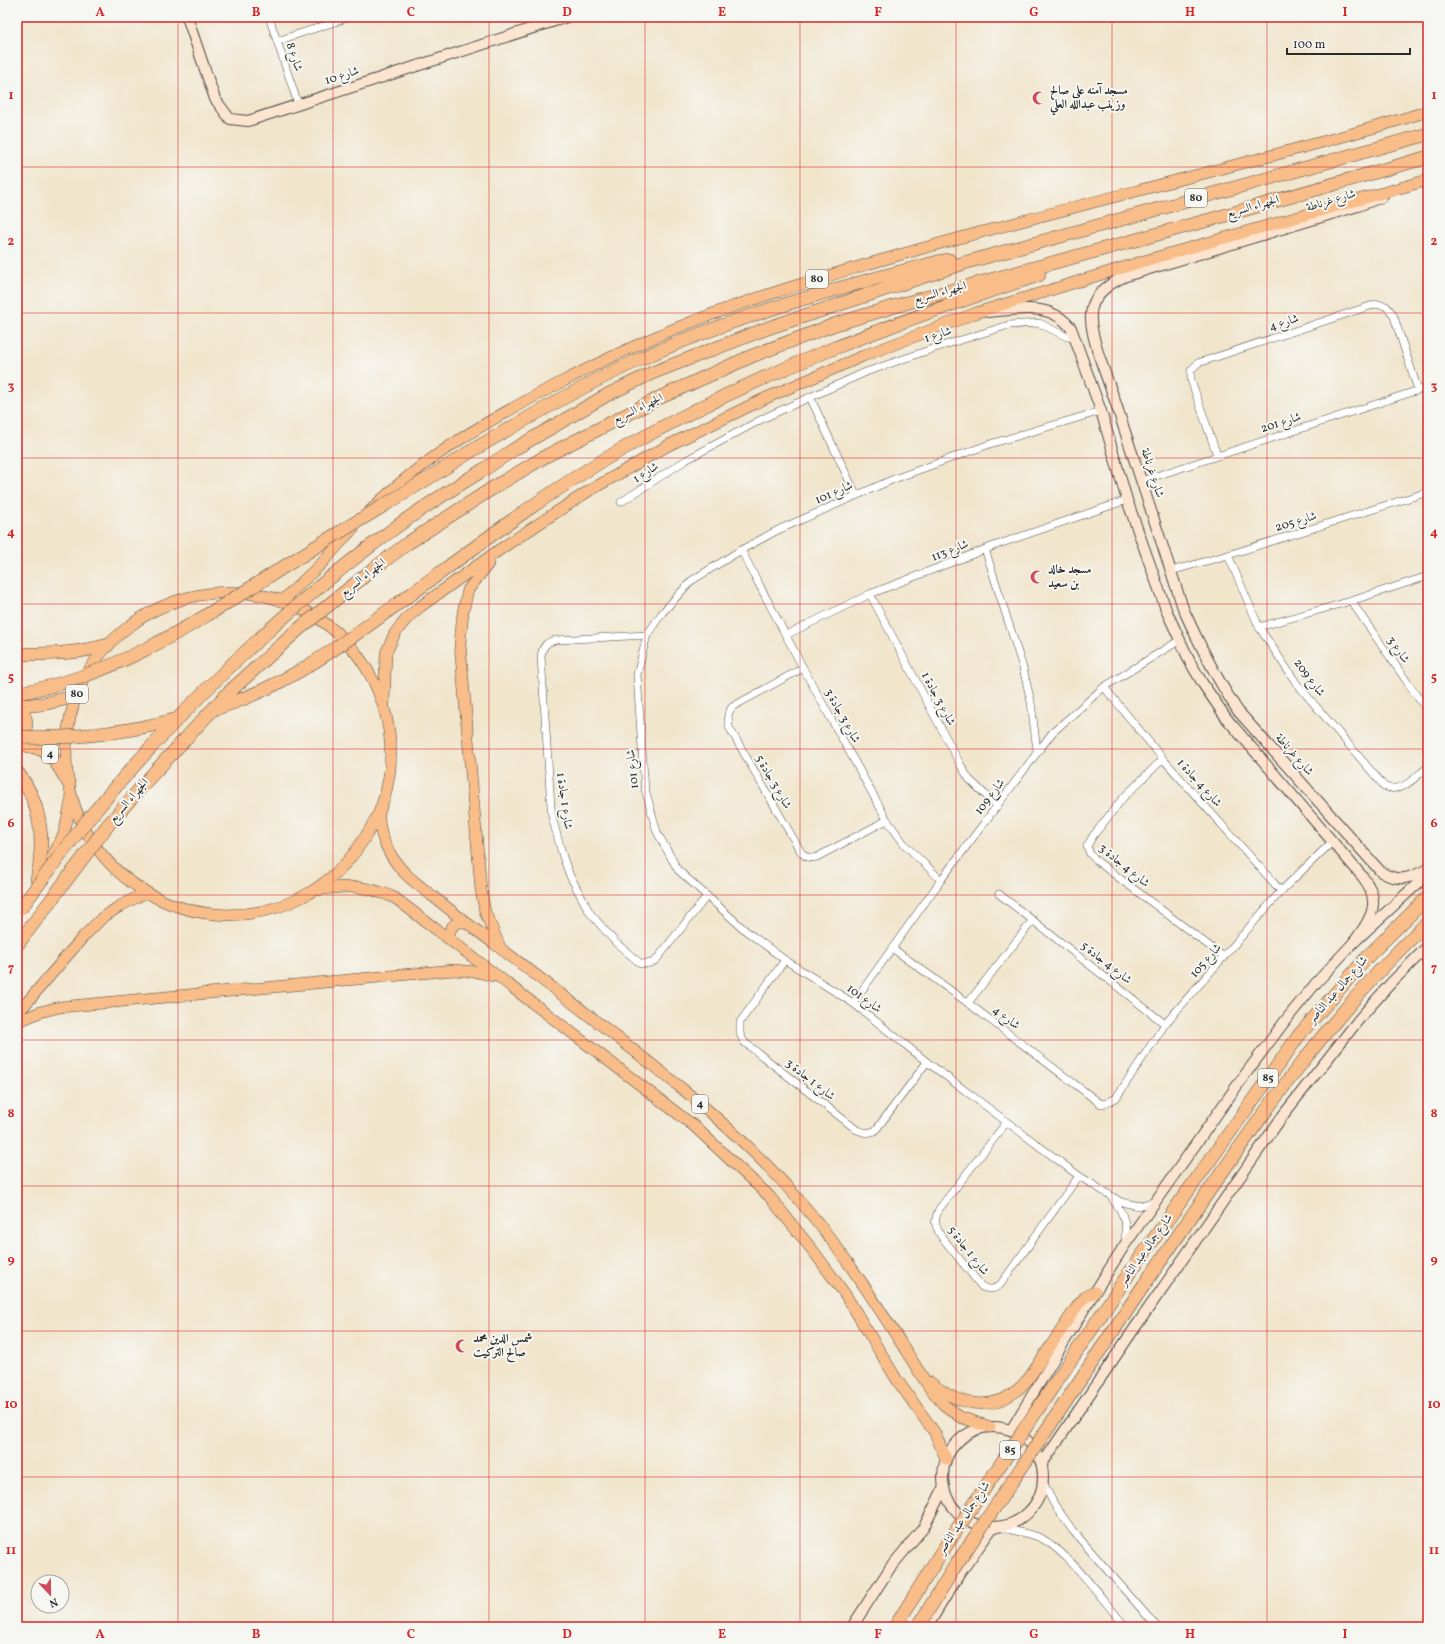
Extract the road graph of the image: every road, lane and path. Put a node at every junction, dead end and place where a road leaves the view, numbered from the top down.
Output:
1 (187, 17) edge
2 (270, 17) edge
3 (350, 17) edge
4 (567, 17) edge
5 (278, 41) junction
6 (298, 104) junction
7 (1428, 110) edge
8 (1428, 129) edge
9 (1422, 135) edge
10 (1428, 157) edge
11 (1428, 164) edge
12 (1383, 170) junction
13 (1428, 180) edge
14 (1406, 186) junction
15 (1209, 220) junction
16 (986, 257) junction
17 (976, 313) junction
18 (1093, 334) junction
19 (1076, 338) junction
20 (1428, 387) edge
21 (1418, 390) junction
22 (810, 397) junction
23 (1101, 411) junction
24 (1217, 455) junction
25 (1141, 481) junction
26 (1428, 492) edge
27 (856, 495) junction
28 (1127, 500) junction
29 (621, 502) dead end
30 (502, 548) junction
31 (985, 549) junction
32 (741, 550) junction
33 (1228, 555) junction
34 (1171, 571) junction
35 (1428, 576) edge
36 (870, 594) junction
37 (282, 601) junction
38 (1351, 601) junction
39 (1259, 627) junction
40 (786, 635) junction
41 (647, 636) junction
42 (1180, 640) junction
43 (108, 645) junction
44 (17, 654) edge
45 (803, 668) junction
46 (1217, 678) junction
47 (1203, 684) junction
48 (1104, 687) junction
49 (17, 693) edge
50 (77, 696) junction
51 (1228, 696) junction
52 (1216, 704) junction
53 (17, 707) edge
54 (384, 707) junction
55 (1428, 712) edge
56 (17, 737) edge
57 (17, 740) edge
58 (17, 744) edge
59 (1037, 751) junction
60 (1163, 759) junction
61 (1428, 767) edge
62 (17, 772) edge
63 (70, 790) junction
64 (997, 806) junction
65 (379, 812) junction
66 (887, 820) junction
67 (1332, 842) junction
68 (1378, 869) junction
69 (1428, 869) edge
70 (1428, 874) edge
71 (37, 880) junction
72 (941, 880) junction
73 (1367, 882) junction
74 (314, 890) junction
75 (1281, 891) junction
76 (145, 892) junction
77 (999, 894) dead end
78 (707, 896) junction
79 (1428, 897) edge
80 (17, 907) edge
81 (17, 914) edge
82 (1032, 920) junction
83 (465, 922) junction
84 (1428, 922) edge
85 (451, 941) junction
86 (1354, 942) junction
87 (17, 945) edge
88 (1428, 946) edge
89 (892, 948) junction
90 (501, 949) junction
91 (1224, 957) junction
92 (785, 960) junction
93 (499, 977) junction
94 (853, 1003) junction
95 (968, 1003) junction
96 (17, 1014) edge
97 (17, 1022) edge
98 (1165, 1024) junction
99 (927, 1062) junction
100 (1108, 1103) joint
101 (1006, 1123) junction
102 (1079, 1176) junction
103 (1109, 1196) junction
104 (1155, 1201) junction
105 (1124, 1246) junction
106 (1095, 1292) junction
107 (917, 1369) junction
108 (990, 1427) junction
109 (1011, 1430) junction
110 (946, 1460) junction
111 (1042, 1464) junction
112 (1043, 1482) junction
113 (944, 1487) junction
114 (996, 1527) junction
115 (852, 1627) edge
116 (895, 1627) edge
117 (918, 1627) edge
118 (927, 1627) edge
119 (1126, 1627) edge
120 (1157, 1627) edge

1 - 6 street, شارع 10
2 - 5 street, شارع 8
3 - 5 street
4 - 6 street, شارع 10
5 - 6 street, شارع 8
7 - 37 main road, 80
8 - 9 highway, الجهراء السريع
9 - 16 highway, الجهراء السريع / 80
10 - 12 highway, الجهراء السريع / 80
11 - 12 highway
12 - 15 highway, الجهراء السريع / 80
13 - 14 main road, الجهراء السريع / 80
14 - 17 main road, الجهراء السريع / 80
14 - 18 street, شارع غرناطة
15 - 56 highway, bridge
15 - 87 highway, الجهراء السريع / 80, bridge
16 - 49 highway, bridge
16 - 81 highway, الجهراء السريع / 80, bridge
17 - 19 street
17 - 30 main road, الجهراء السريع / 80
18 - 19 street
18 - 25 street, شارع غرناطة
19 - 22 street, شارع 1
19 - 23 street
20 - 21 street, شارع 201
21 - 24 street, شارع 201
21 - 24 street, شارع 4
22 - 27 street
22 - 29 street, شارع 1
23 - 27 street, شارع 101
23 - 28 street
24 - 25 street, شارع 201
25 - 34 street, شارع غرناطة
26 - 33 street, شارع 205
27 - 32 street, شارع 101
28 - 31 street, شارع 113
28 - 42 street
30 - 54 main road, الجهراء السريع / 80
30 - 90 main road
31 - 36 street, شارع 113
31 - 59 street
32 - 40 street, شارع 3 جادة 3
32 - 41 street, شارع 101
33 - 34 street, شارع 205
33 - 39 street, شارع 209
34 - 46 street, شارع غرناطة
35 - 38 street
36 - 40 street, شارع 113
36 - 64 street, شارع 3 جادة 1
37 - 43 main road, 80
37 - 54 main road, 80
38 - 39 street
38 - 55 street, شارع 3
39 - 61 street, شارع 209
40 - 45 street, شارع 3 جادة 3
41 - 78 street, شارع 101
41 - 78 street, شارع 1 جادة 1
42 - 47 street
42 - 48 street, شارع 109
43 - 44 highway
43 - 50 main road, 80
45 - 66 street, شارع 3 جادة 3
45 - 66 street, شارع 3 جادة 5
46 - 47 street
46 - 51 street, شارع غرناطة
47 - 52 street
48 - 59 street, شارع 109
48 - 60 street, شارع 4 جادة 1
50 - 53 highway
50 - 63 main road, 80
51 - 52 street
51 - 68 street, شارع غرناطة
52 - 67 street
53 - 57 highway
54 - 65 main road, 80
58 - 63 highway, 4
59 - 64 street, شارع 109
60 - 75 street, شارع 4 جادة 1
60 - 91 street, شارع 4 جادة 3
62 - 71 highway
63 - 71 main road
63 - 76 main road, 80
64 - 72 street, شارع 109
65 - 74 main road, 80
65 - 83 main road, 4
66 - 72 street, شارع 3 جادة 3
67 - 73 street
67 - 75 street, شارع 105
68 - 69 street, شارع غرناطة
68 - 73 street
70 - 86 street
71 - 80 main road
72 - 89 street, شارع 109
73 - 86 street
74 - 76 main road, 80
74 - 85 main road, 4
75 - 91 street, شارع 105
76 - 96 main road
77 - 82 street, شارع 4 جادة 5
78 - 92 street, شارع 101
79 - 116 highway, شارع جمال عبد الناصر / 85, bridge
82 - 95 street
82 - 98 street, شارع 4 جادة 5
83 - 85 main road
83 - 90 main road, 4
84 - 117 highway, شارع جمال عبد الناصر / 85, bridge
85 - 93 main road, 4
86 - 104 street
88 - 111 street
89 - 94 street, شارع 109
89 - 95 street, شارع 4
90 - 107 main road, 4
91 - 98 street, شارع 105
92 - 94 street, شارع 101
92 - 99 street, شارع 1 جادة 3
93 - 97 main road
93 - 110 main road, 4
94 - 99 street, شارع 101
95 - 100 street, شارع 4
98 - 100 street, شارع 105
99 - 101 street, شارع 101
101 - 102 street, شارع 101
101 - 102 street, شارع 1 جادة 5
102 - 103 street, شارع 101
103 - 104 street, شارع 101
103 - 105 street, شارع 101
104 - 105 street
105 - 106 street
106 - 107 main road
106 - 109 street
107 - 108 main road, 4
108 - 109 street, 4
108 - 110 street, 4
109 - 111 street, 4
110 - 113 street, 4
111 - 112 street, 4
112 - 114 street, 4
112 - 120 street
113 - 114 street, 4
113 - 115 street
114 - 118 street
114 - 119 street

